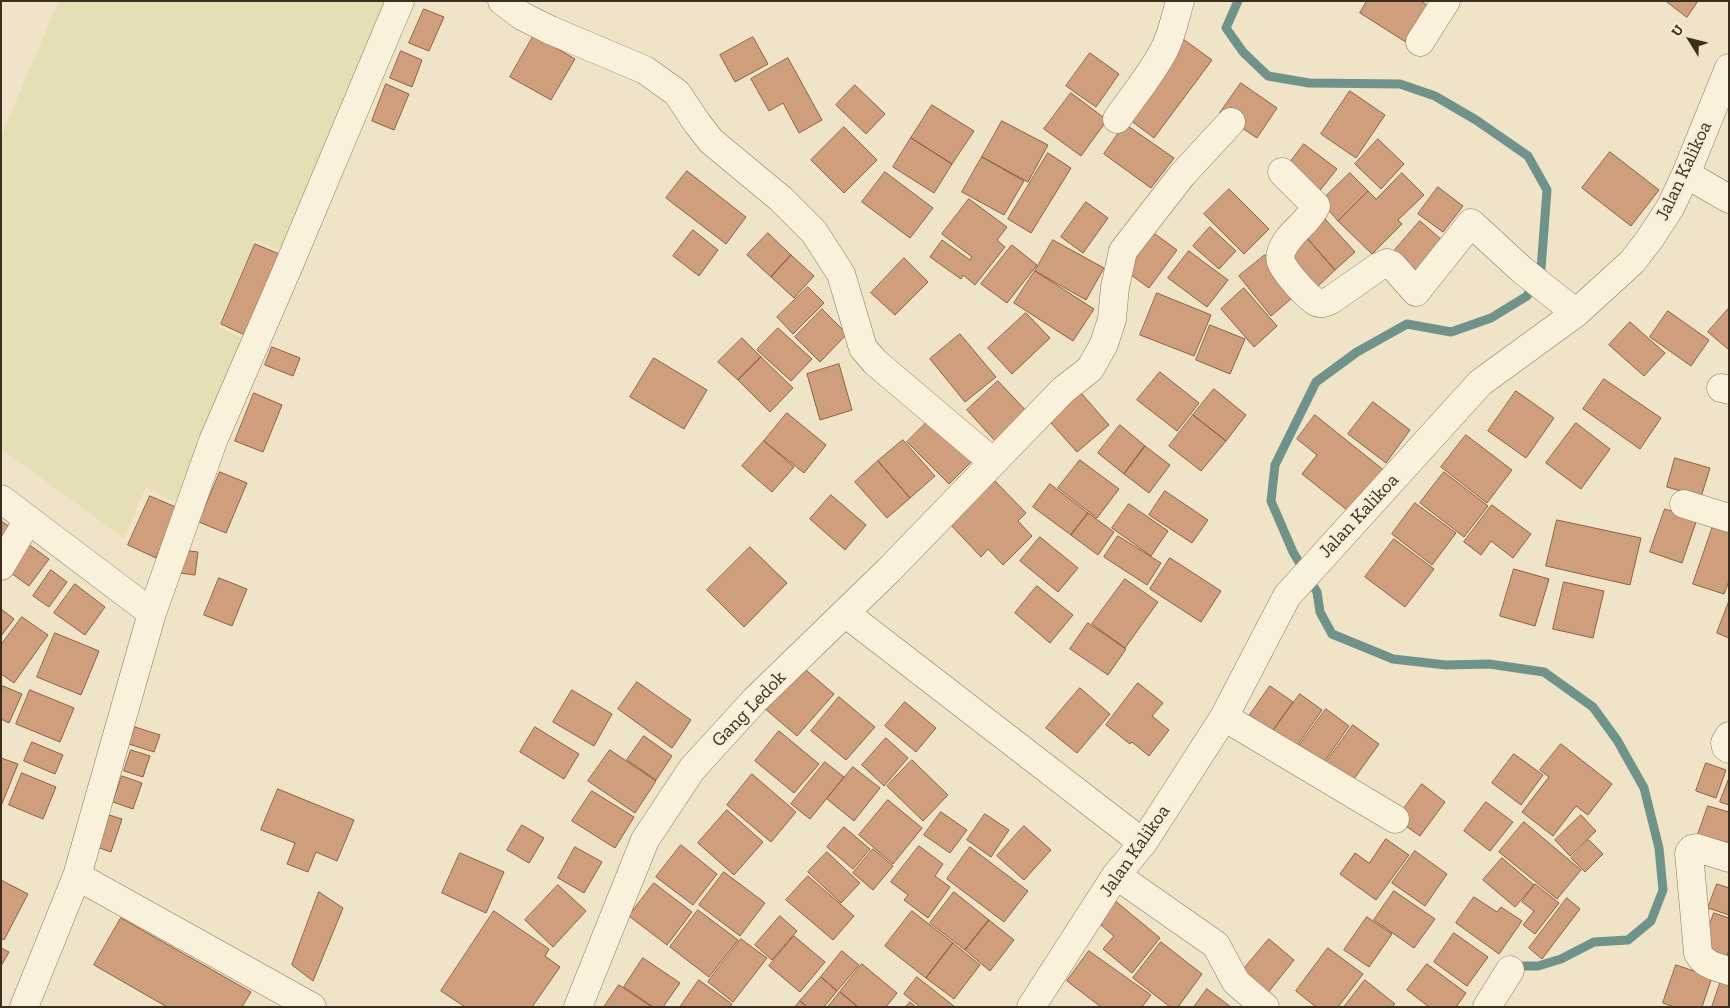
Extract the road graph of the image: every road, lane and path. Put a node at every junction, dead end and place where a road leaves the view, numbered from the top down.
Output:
1 (400, 1) edge
2 (502, 1) edge
3 (1180, 1) edge
4 (1446, 1) edge
5 (1420, 42) dead end
6 (1729, 68) edge
7 (1117, 119) dead end
8 (1231, 122) dead end
9 (1282, 172) dead end
10 (1686, 174) junction
11 (1729, 199) edge
12 (1576, 313) junction
13 (993, 462) junction
14 (1, 499) edge
15 (1684, 504) dead end
16 (1729, 518) edge
17 (28, 520) junction
18 (1, 566) edge
19 (152, 613) junction
20 (845, 613) junction
21 (1224, 717) junction
22 (1729, 736) edge
23 (1729, 748) edge
24 (1395, 819) dead end
25 (1143, 843) junction
26 (1729, 858) edge
27 (1116, 875) junction
28 (78, 876) junction
29 (1510, 970) dead end
30 (1729, 971) edge
31 (24, 1007) edge
32 (312, 1007) edge
33 (578, 1007) edge
34 (1031, 1007) edge
35 (1265, 1007) edge
36 (1487, 1007) edge

1 - 19 street
2 - 13 street
3 - 7 street
4 - 5 street
6 - 10 street, Jalan Kalikoa
8 - 13 street, Gang Ledok
9 - 12 street
10 - 11 street
10 - 12 street, Jalan Kalikoa
12 - 21 street, Jalan Kalikoa
13 - 20 street, Gang Ledok
14 - 17 street
15 - 16 street
17 - 18 street
17 - 19 street
19 - 28 street
20 - 25 street
20 - 33 street, Gang Ledok
21 - 24 street
21 - 25 street, Jalan Kalikoa
22 - 23 street
25 - 27 street, Jalan Kalikoa
26 - 30 street
27 - 34 street, Jalan Kalikoa
27 - 35 street
28 - 31 street
28 - 32 street
29 - 36 street

